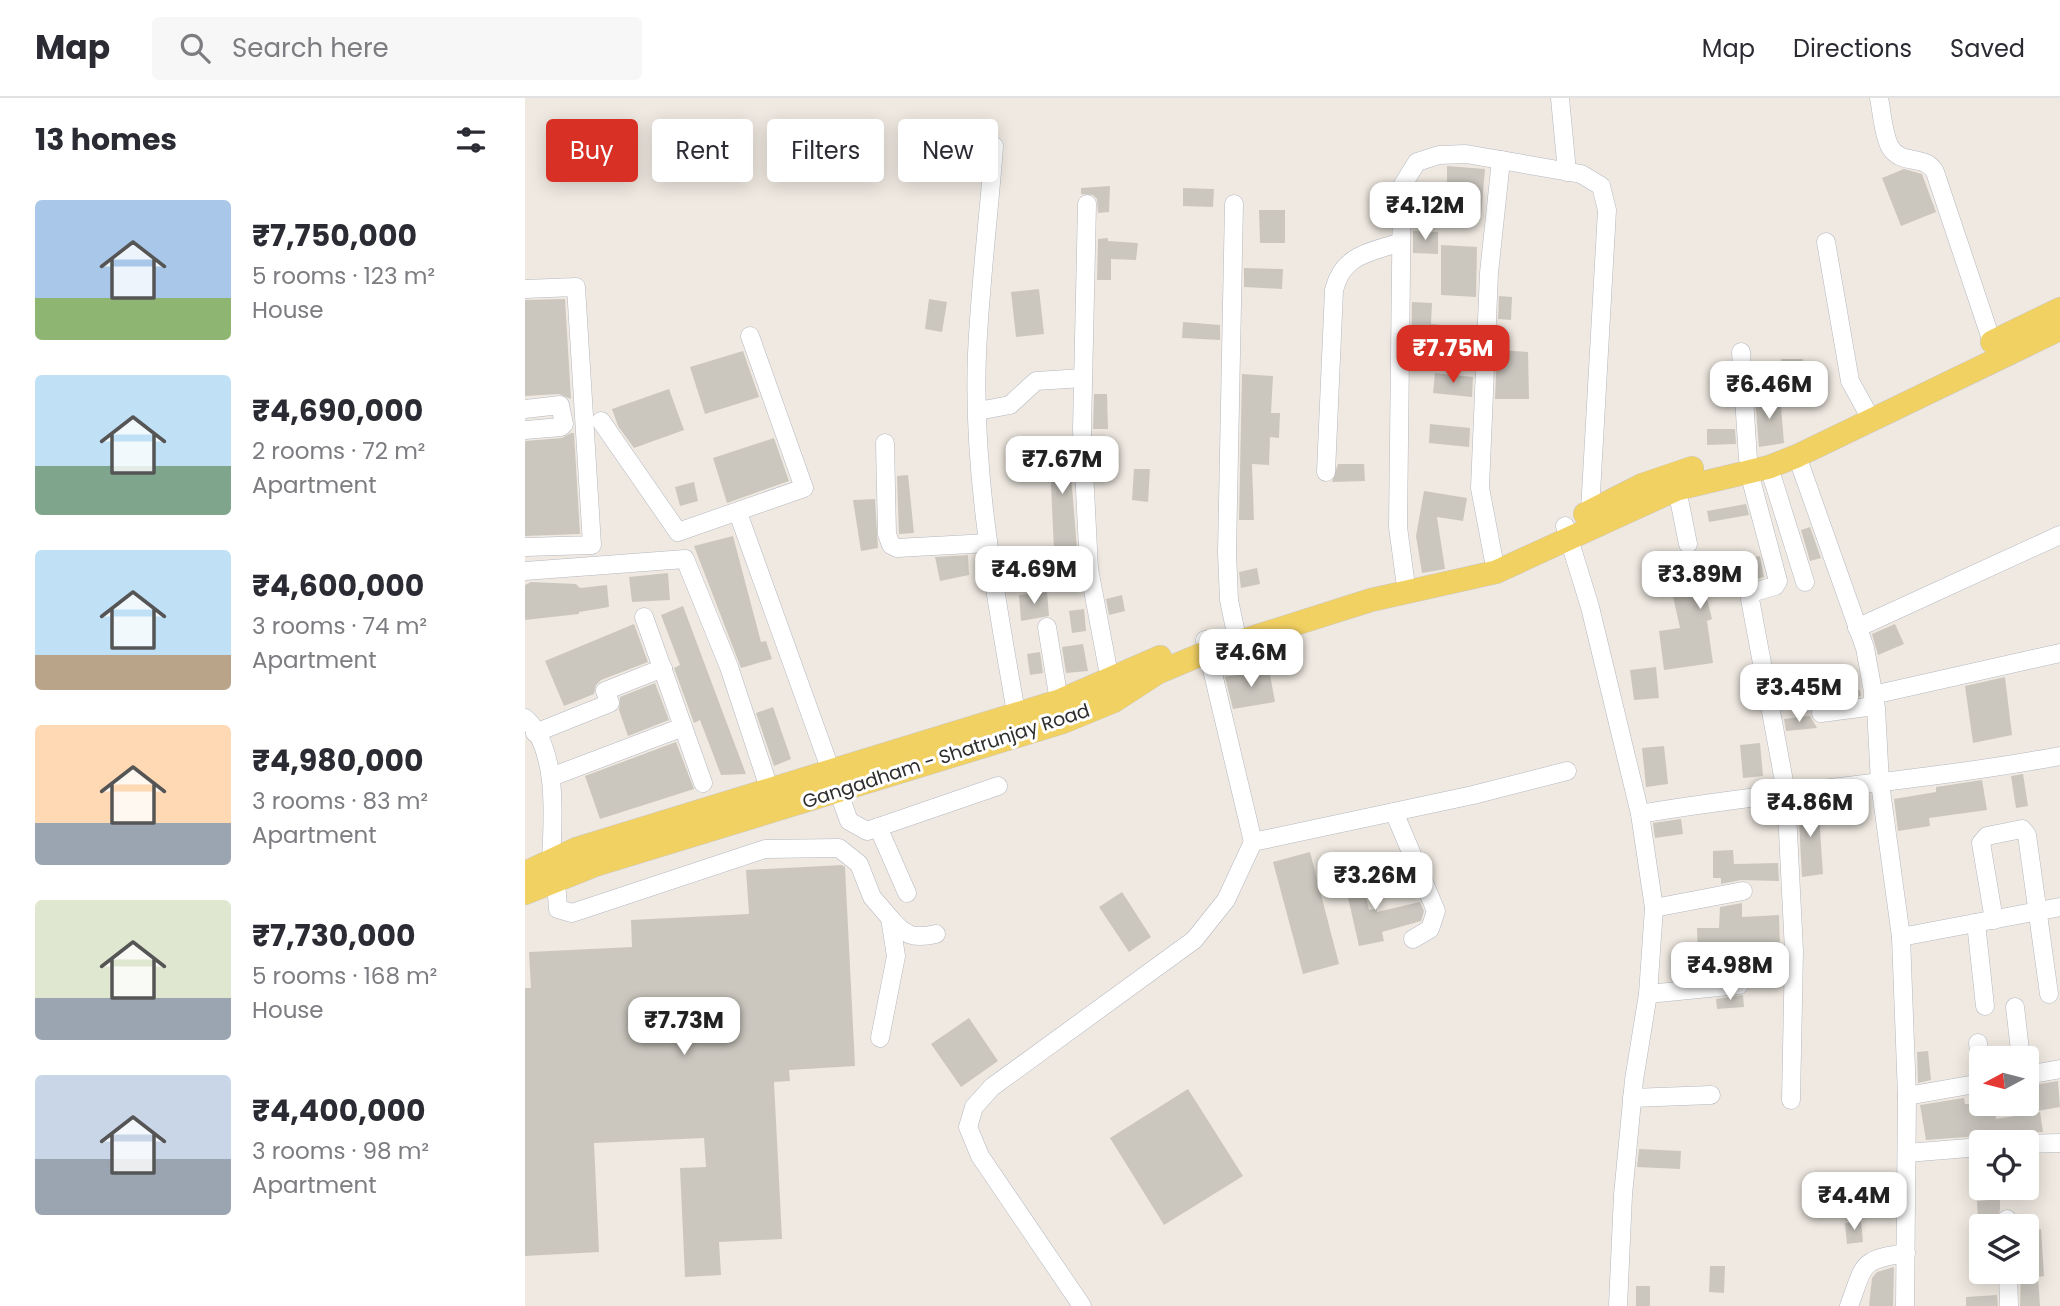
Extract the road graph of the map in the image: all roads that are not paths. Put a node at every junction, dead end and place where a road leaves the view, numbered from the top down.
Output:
1 (1560, 98) edge
2 (1879, 98) edge
3 (1501, 160) junction
4 (1567, 172) junction
5 (991, 182) edge
6 (1087, 204) dead end
7 (1234, 204) dead end
8 (1401, 242) junction
9 (1826, 242) dead end
10 (525, 289) edge
11 (2060, 309) edge
12 (2060, 329) edge
13 (750, 336) dead end
14 (1987, 351) junction
15 (1741, 352) dead end
16 (1083, 378) junction
17 (525, 409) edge
18 (978, 411) junction
19 (1871, 419) junction
20 (601, 421) dead end
21 (525, 430) edge
22 (885, 443) dead end
23 (1802, 447) junction
24 (1755, 466) junction
25 (1326, 472) dead end
26 (1677, 489) junction
27 (1590, 511) junction
28 (738, 513) junction
29 (1568, 532) junction
30 (2060, 535) edge
31 (988, 543) junction
32 (1688, 544) dead end
33 (525, 547) edge
34 (1495, 568) junction
35 (525, 571) edge
36 (1805, 582) dead end
37 (1406, 589) junction
38 (644, 617) dead end
39 (1047, 627) dead end
40 (1857, 628) junction
41 (1237, 637) junction
42 (1206, 646) junction
43 (2060, 653) edge
44 (663, 668) junction
45 (1112, 690) junction
46 (1874, 697) junction
47 (1059, 701) junction
48 (1821, 713) dead end
49 (525, 718) edge
50 (1019, 725) junction
51 (684, 727) junction
52 (535, 733) junction
53 (2060, 756) edge
54 (832, 768) junction
55 (1567, 771) dead end
56 (551, 777) junction
57 (703, 783) dead end
58 (1880, 783) junction
59 (998, 786) dead end
60 (769, 788) junction
61 (839, 791) junction
62 (1786, 792) junction
63 (1394, 812) junction
64 (1640, 814) junction
65 (878, 827) junction
66 (1253, 842) junction
67 (554, 871) junction
68 (525, 873) edge
69 (1743, 891) dead end
70 (525, 893) edge
71 (907, 893) dead end
72 (2060, 907) edge
73 (1654, 908) junction
74 (2040, 911) junction
75 (890, 918) junction
76 (1985, 921) junction
77 (936, 933) dead end
78 (1901, 937) junction
79 (1413, 939) dead end
80 (1739, 985) dead end
81 (2049, 993) dead end
82 (1648, 994) junction
83 (1985, 1006) dead end
84 (2015, 1007) dead end
85 (880, 1038) dead end
86 (1978, 1043) dead end
87 (1978, 1046) edge
88 (2020, 1046) edge
89 (2060, 1069) edge
90 (2039, 1073) edge
91 (1969, 1085) edge
92 (1711, 1096) dead end
93 (1907, 1096) junction
94 (1632, 1098) junction
95 (1791, 1100) dead end
96 (2060, 1143) edge
97 (2039, 1144) edge
98 (1969, 1148) edge
99 (1907, 1153) junction
100 (1906, 1254) junction
101 (2008, 1284) edge
102 (1082, 1306) edge
103 (1618, 1306) edge
104 (1849, 1306) edge
105 (1905, 1306) edge
106 (2009, 1306) edge

1 - 4 street
2 - 14 street
3 - 4 street
3 - 8 street
3 - 34 street
4 - 27 street
5 - 18 street
6 - 16 street
7 - 41 street
8 - 25 street
8 - 37 street
9 - 19 street
10 - 33 street
11 - 14 main road, Gangadham - Shatrunjay Road
12 - 14 main road, Gangadham - Shatrunjay Road
13 - 28 street
14 - 19 main road, Gangadham - Shatrunjay Road
15 - 24 street
16 - 18 street
16 - 45 street
17 - 21 street
18 - 31 street
19 - 23 main road, Gangadham - Shatrunjay Road
20 - 28 street
22 - 31 street
23 - 24 main road, Gangadham - Shatrunjay Road
23 - 40 street
24 - 26 main road, Gangadham - Shatrunjay Road
24 - 27 main road, Gangadham - Shatrunjay Road
24 - 36 street
24 - 62 street
26 - 29 main road, Gangadham - Shatrunjay Road
26 - 32 street
27 - 29 main road, Gangadham - Shatrunjay Road
28 - 54 street
29 - 34 main road, Gangadham - Shatrunjay Road
29 - 64 street
30 - 40 street
31 - 50 street
34 - 37 main road, Gangadham - Shatrunjay Road
35 - 60 street
37 - 41 main road, Gangadham - Shatrunjay Road
38 - 44 street
39 - 47 street
40 - 46 street
41 - 42 main road, Gangadham - Shatrunjay Road
42 - 45 main road, Gangadham - Shatrunjay Road
42 - 66 street
43 - 46 street
44 - 51 street
44 - 52 street
45 - 47 main road, Gangadham - Shatrunjay Road
45 - 50 main road, Gangadham - Shatrunjay Road
46 - 48 street
46 - 58 street
47 - 50 main road, Gangadham - Shatrunjay Road
49 - 52 street
50 - 54 main road, Gangadham - Shatrunjay Road
50 - 61 main road, Gangadham - Shatrunjay Road
51 - 56 street
51 - 57 street
52 - 56 street
53 - 58 street
54 - 60 main road, Gangadham - Shatrunjay Road
54 - 61 street
55 - 63 street
56 - 67 street
58 - 62 street
58 - 78 street
59 - 65 street
60 - 67 main road, Gangadham - Shatrunjay Road
61 - 65 street
61 - 67 main road, Gangadham - Shatrunjay Road
62 - 64 street
62 - 95 street
63 - 66 street
63 - 79 street
64 - 73 street
65 - 71 street
66 - 102 street
67 - 68 main road, Gangadham - Shatrunjay Road
67 - 70 main road, Gangadham - Shatrunjay Road
67 - 75 street
69 - 73 street
72 - 74 street
73 - 82 street
74 - 76 street
74 - 76 street
74 - 81 street
75 - 77 street
75 - 85 street
76 - 78 street
76 - 83 street
78 - 93 street
80 - 82 street
82 - 94 street
84 - 88 street
86 - 87 street
89 - 90 street
91 - 93 street
92 - 94 street
93 - 99 street
94 - 103 street
96 - 97 street
98 - 99 street
99 - 100 street
100 - 104 street
100 - 105 street
101 - 106 street

